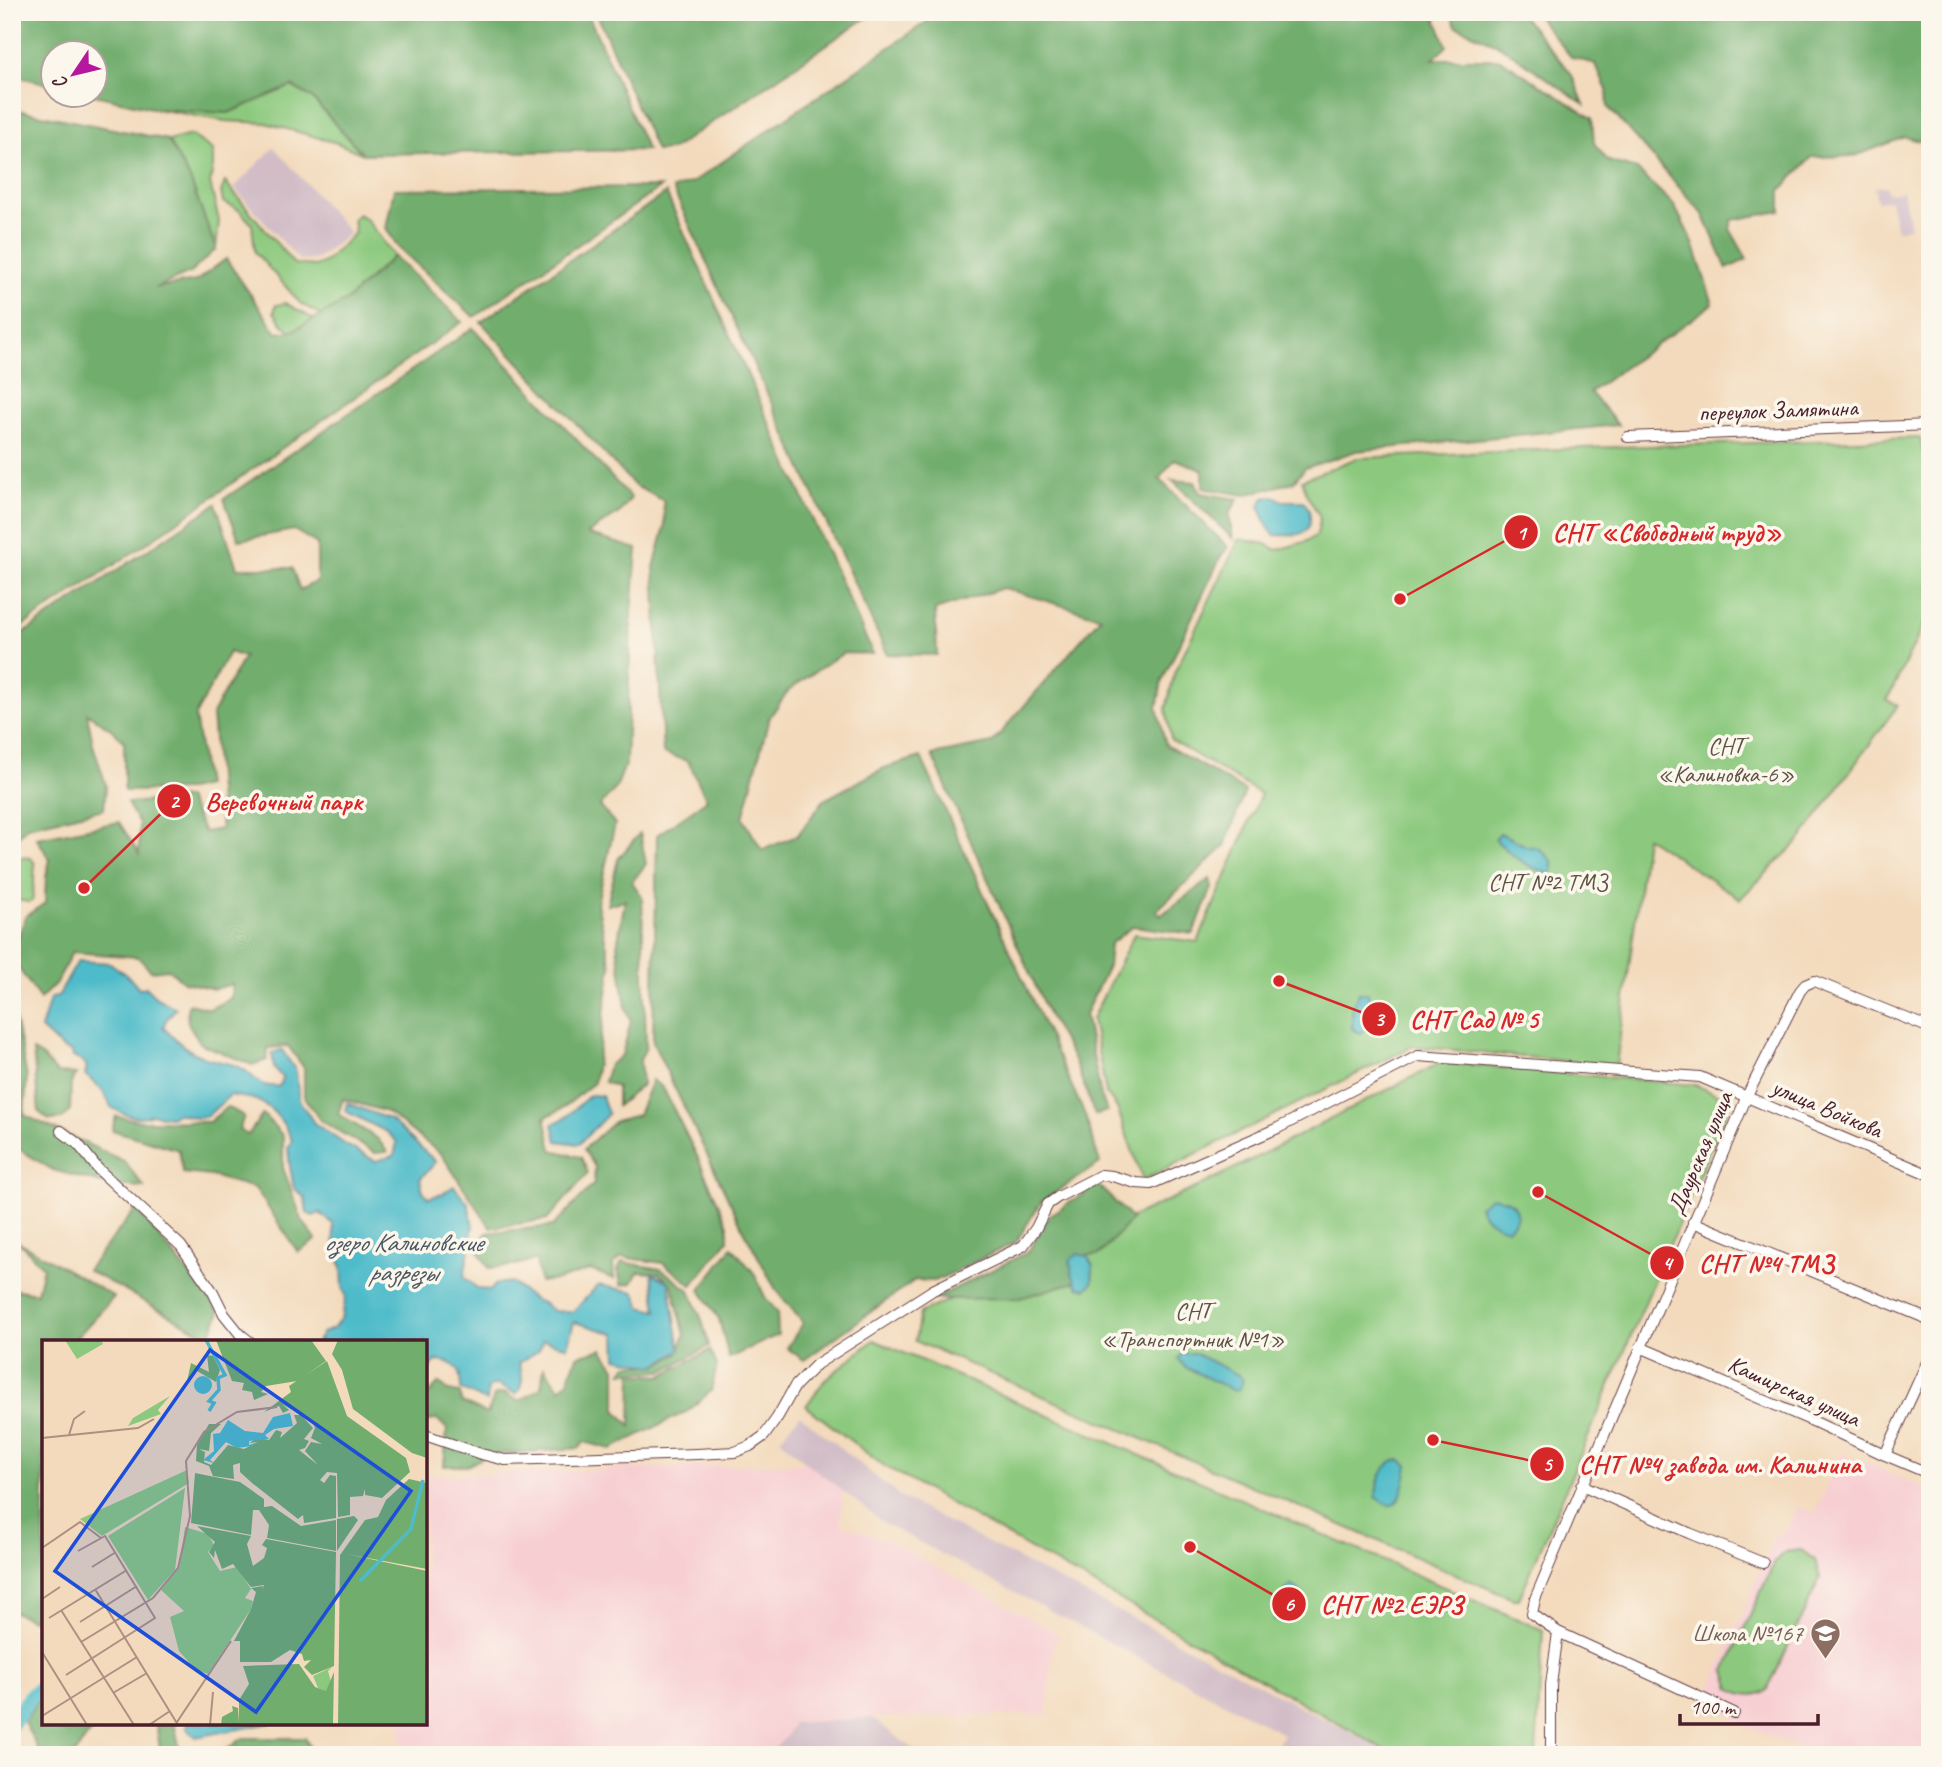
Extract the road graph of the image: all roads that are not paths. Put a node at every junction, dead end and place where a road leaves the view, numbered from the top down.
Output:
1 (1930, 425) edge
2 (1628, 437) dead end
3 (1930, 1028) edge
4 (1746, 1096) junction
5 (61, 1131) dead end
6 (1930, 1175) edge
7 (1693, 1222) junction
8 (1930, 1320) edge
9 (248, 1340) edge
10 (1640, 1347) junction
11 (1930, 1356) edge
12 (427, 1436) edge
13 (1885, 1455) junction
14 (1930, 1474) edge
15 (1582, 1485) junction
16 (1763, 1563) dead end
17 (1558, 1632) junction
18 (1734, 1713) dead end
19 (1551, 1755) edge

1 - 2 street, переулок Замятина
3 - 4 street, Даурская улица
4 - 6 street, улица Войкова
4 - 7 street, Даурская улица
4 - 12 street, улица Войкова
5 - 9 street
7 - 8 street
7 - 10 street, Даурская улица
10 - 13 street, Каширская улица
10 - 15 street, Даурская улица
11 - 13 street
13 - 14 street, Каширская улица
15 - 16 street
15 - 17 street, Даурская улица
17 - 18 street
17 - 19 street

